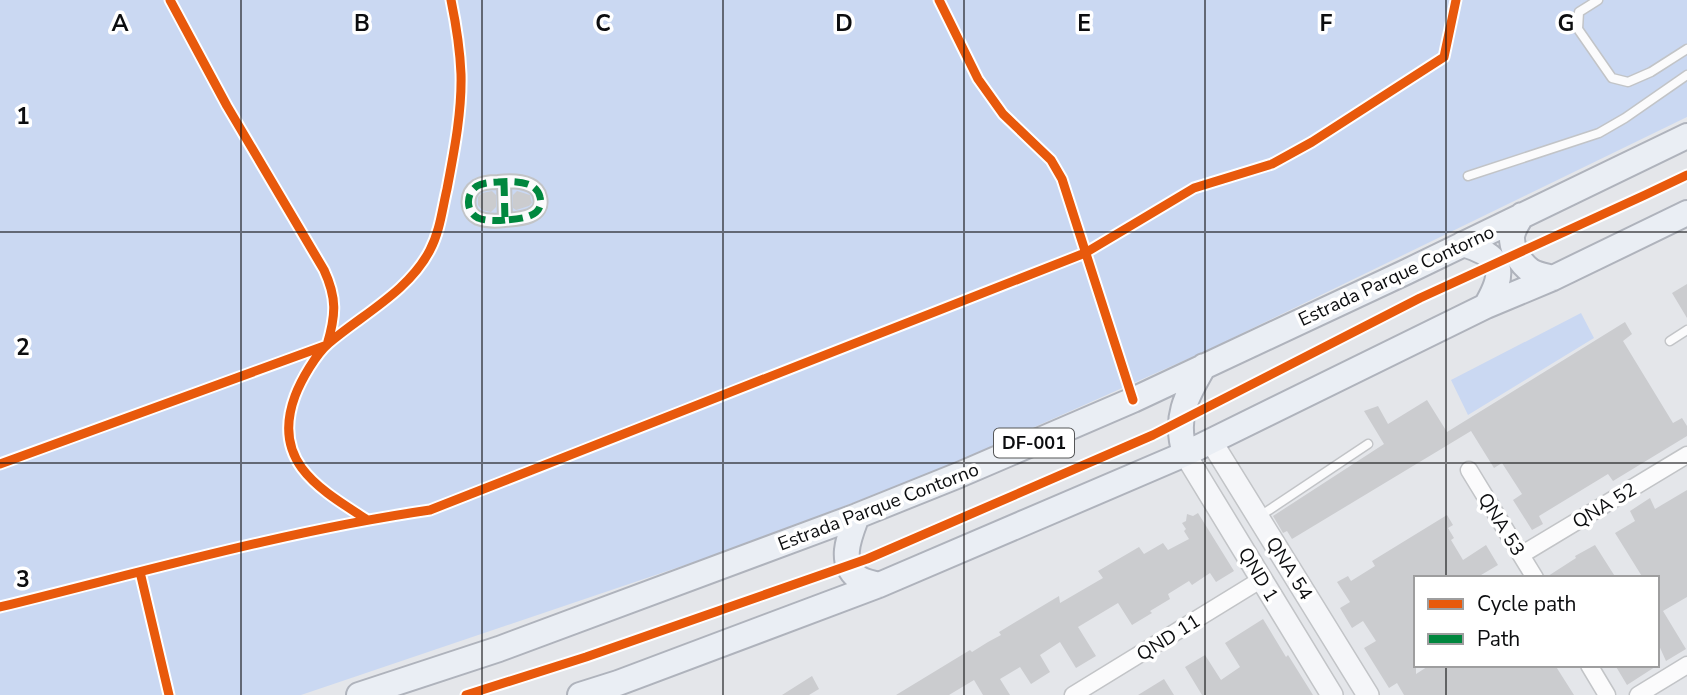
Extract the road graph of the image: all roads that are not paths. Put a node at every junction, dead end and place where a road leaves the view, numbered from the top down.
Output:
1 (1598, 0) edge
2 (1687, 49) edge
3 (1687, 75) edge
4 (1687, 136) edge
5 (1468, 176) dead end
6 (503, 182) junction
7 (1687, 213) edge
8 (1522, 215) junction
9 (505, 220) junction
10 (1463, 244) junction
11 (1553, 278) junction
12 (1486, 306) junction
13 (1687, 330) edge
14 (1670, 341) dead end
15 (1204, 366) junction
16 (1211, 441) junction
17 (1368, 444) dead end
18 (1185, 454) junction
19 (1687, 455) edge
20 (1469, 470) dead end
21 (1257, 515) junction
22 (857, 516) junction
23 (1230, 527) junction
24 (1521, 555) junction
25 (1534, 576) edge
26 (1262, 579) junction
27 (880, 585) junction
28 (1687, 665) edge
29 (1590, 667) edge
30 (359, 695) edge
31 (580, 695) edge
32 (1073, 695) edge
33 (1332, 695) edge
34 (1368, 695) edge
35 (1607, 695) edge
36 (1638, 695) edge

1 - 2 lane
3 - 5 lane
4 - 8 highway, Estrada Parque Contorno / DF-001
6 - 9 street
6 - 9 street
6 - 9 street
7 - 11 highway
8 - 10 highway, Estrada Parque Contorno / DF-001
8 - 11 highway
10 - 12 highway
10 - 15 highway, Estrada Parque Contorno / DF-001
11 - 12 highway
12 - 16 highway
13 - 14 lane
15 - 18 highway
15 - 22 highway, Estrada Parque Contorno / DF-001
16 - 18 highway
16 - 21 main road, QNA 54
17 - 21 lane
18 - 23 main road, QND 1
18 - 27 highway
19 - 24 street, QNA 52
20 - 24 street, QNA 53
21 - 23 main road
21 - 34 main road, QNA 54
22 - 27 highway
22 - 30 highway, Estrada Parque Contorno / DF-001
23 - 26 main road, QND 1
24 - 25 street, QNA 53
26 - 32 street, QND 11
26 - 33 main road, QND 1
27 - 31 highway
28 - 36 street
29 - 35 street

